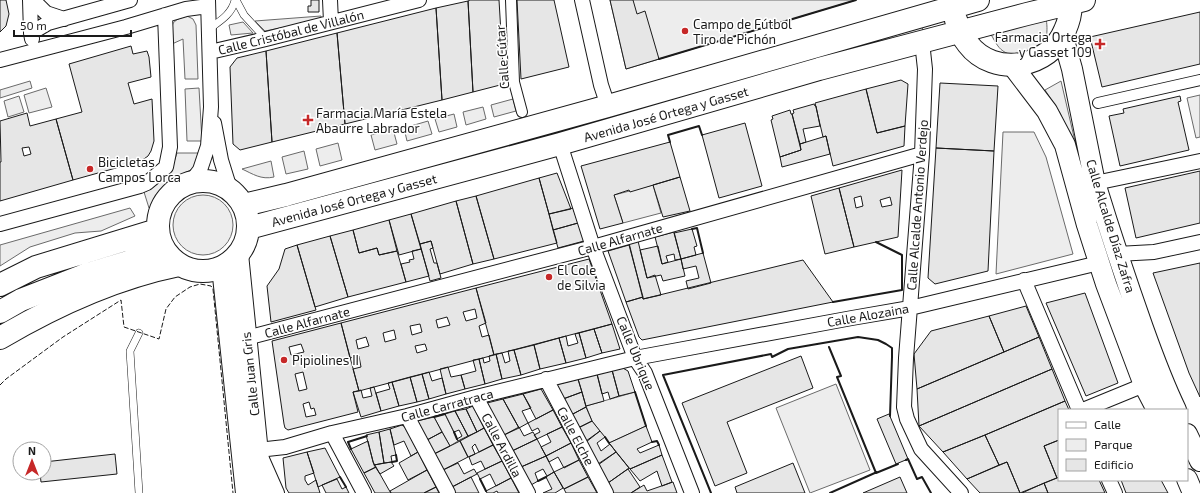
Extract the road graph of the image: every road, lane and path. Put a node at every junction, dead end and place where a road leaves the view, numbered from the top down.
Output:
1 (32, 0) edge
2 (130, 0) edge
3 (236, 0) edge
4 (330, 0) edge
5 (419, 0) edge
6 (511, 0) edge
7 (582, 0) edge
8 (978, 0) edge
9 (1075, 1) edge
10 (208, 3) edge
11 (955, 3) edge
12 (165, 15) junction
13 (64, 19) junction
14 (332, 22) junction
15 (209, 29) junction
16 (960, 32) junction
17 (31, 33) junction
18 (1063, 37) junction
19 (266, 39) junction
20 (922, 42) junction
21 (35, 51) junction
22 (210, 52) junction
23 (0, 60) edge
24 (1012, 65) junction
25 (1200, 80) edge
26 (1098, 103) dead end
27 (608, 106) junction
28 (211, 107) junction
29 (522, 112) dead end
30 (560, 144) junction
31 (922, 154) junction
32 (1200, 161) edge
33 (191, 182) junction
34 (1095, 183) junction
35 (230, 189) junction
36 (244, 205) junction
37 (0, 224) edge
38 (249, 228) junction
39 (160, 240) junction
40 (1200, 242) edge
41 (593, 247) junction
42 (1117, 254) junction
43 (230, 261) junction
44 (1099, 263) junction
45 (179, 265) junction
46 (1024, 280) junction
47 (0, 285) edge
48 (910, 308) junction
49 (0, 312) edge
50 (139, 332) dead end
51 (0, 338) edge
52 (246, 338) junction
53 (635, 358) junction
54 (546, 379) junction
55 (1144, 385) junction
56 (476, 397) junction
57 (1079, 409) edge
58 (1086, 409) edge
59 (1156, 409) edge
60 (1176, 409) edge
61 (407, 416) junction
62 (332, 433) junction
63 (1188, 436) edge
64 (241, 440) junction
65 (258, 450) junction
66 (1200, 461) edge
67 (1109, 481) edge
68 (1187, 481) edge
69 (139, 493) edge
70 (246, 493) edge
71 (262, 493) edge
72 (277, 493) edge
73 (364, 493) edge
74 (448, 493) edge
75 (528, 493) edge
76 (606, 493) edge
77 (692, 493) edge
78 (961, 493) edge
79 (1114, 493) edge
80 (1193, 493) edge

1 - 13 street
1 - 17 street
2 - 13 street
3 - 15 lane
3 - 19 lane
4 - 14 street
5 - 14 street, Calle Cristóbal de Villalón
6 - 29 street, Calle Cútar
7 - 27 street
8 - 11 main road, Avenida José Ortega y Gasset
9 - 16 main road, Avenida José Ortega y Gasset
9 - 18 main road
10 - 12 street
10 - 15 street
11 - 16 main road
11 - 27 main road, Avenida José Ortega y Gasset
12 - 21 street
12 - 37 street
13 - 17 street
14 - 19 street, Calle Cristóbal de Villalón
15 - 22 street
16 - 20 main road, Avenida José Ortega y Gasset
16 - 24 main road
17 - 21 street
18 - 24 main road
18 - 34 main road, Calle Alcalde Díaz Zafra
19 - 22 street, Calle Cristóbal de Villalón
20 - 30 main road, Avenida José Ortega y Gasset
20 - 31 street, Calle Alcalde Antonio Verdejo
21 - 23 street
22 - 28 street
24 - 44 main road, Calle Alcalde Díaz Zafra
25 - 26 street
27 - 36 main road, Avenida José Ortega y Gasset
28 - 33 street
28 - 35 street
30 - 38 main road, Avenida José Ortega y Gasset
30 - 41 street, Calle Ubrique
31 - 41 street, Calle Alfarnate
31 - 48 street, Calle Alcalde Antonio Verdejo
32 - 34 street
33 - 35 main road
33 - 39 main road
34 - 42 main road, Calle Alcalde Díaz Zafra
35 - 36 main road
36 - 38 main road
38 - 43 main road
39 - 45 main road
39 - 47 main road
39 - 49 main road
40 - 42 street
41 - 52 street, Calle Alfarnate
41 - 53 street, Calle Ubrique
42 - 60 main road, Calle Alcalde Díaz Zafra
43 - 45 main road
43 - 52 main road, Calle Juan Gris
43 - 64 main road, Calle Juan Gris
44 - 46 street, Calle Alozaina
44 - 55 main road, Calle Alcalde Díaz Zafra
45 - 51 main road
46 - 48 street, Calle Alozaina
46 - 57 street
48 - 53 street, Calle Alozaina
48 - 78 street, Calle Alcalde Antonio Verdejo
50 - 69 lane
52 - 65 main road, Calle Juan Gris
53 - 54 street, Calle Carratraca
53 - 77 street, Calle Ubrique
54 - 56 street, Calle Carratraca
54 - 76 street, Calle Elche
55 - 58 street
55 - 59 main road, Calle Alcalde Díaz Zafra
56 - 61 street, Calle Carratraca
56 - 75 street, Calle Ardilla
61 - 62 street, Calle Carratraca
61 - 74 street
62 - 65 street, Calle Carratraca
62 - 73 street
63 - 66 main road
64 - 65 main road
64 - 70 main road, Calle Juan Gris
65 - 71 main road, Calle Juan Gris
65 - 72 street
67 - 79 street
68 - 80 main road

